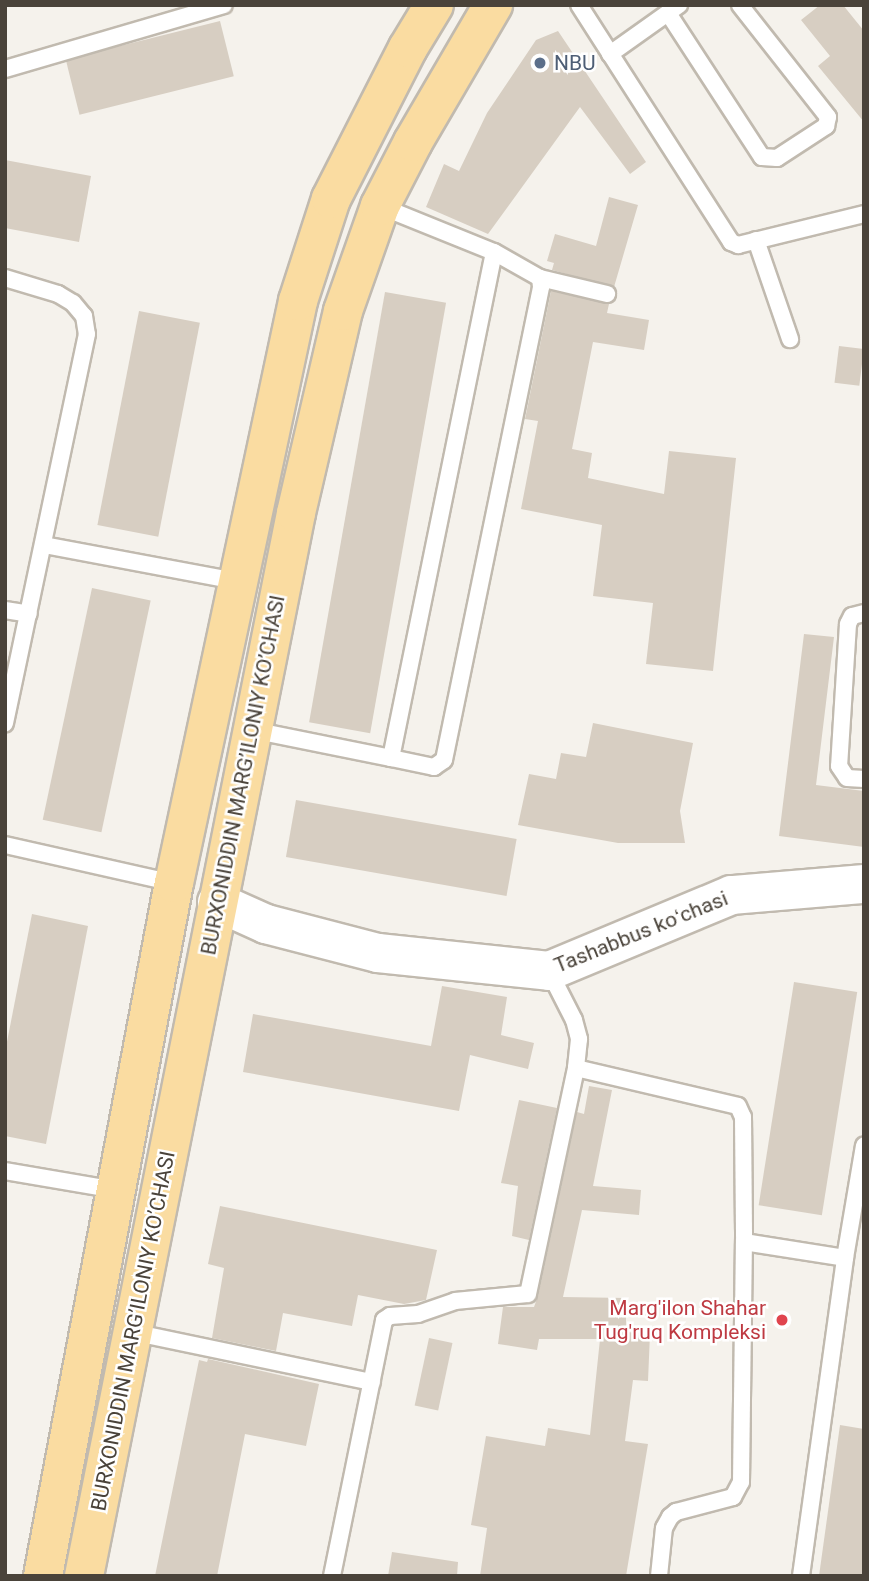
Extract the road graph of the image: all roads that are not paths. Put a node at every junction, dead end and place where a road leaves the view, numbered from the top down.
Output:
1 (224, 5) edge
2 (434, 5) edge
3 (493, 5) edge
4 (579, 5) edge
5 (740, 5) edge
6 (674, 9) edge
7 (610, 54) junction
8 (5, 69) edge
9 (380, 206) junction
10 (864, 214) edge
11 (756, 240) junction
12 (494, 251) junction
13 (5, 278) edge
14 (540, 278) junction
15 (607, 294) dead end
16 (790, 340) dead end
17 (44, 545) junction
18 (237, 581) junction
19 (5, 610) edge
20 (864, 613) edge
21 (29, 614) junction
22 (8, 700) edge
23 (5, 723) edge
24 (253, 730) junction
25 (391, 758) junction
26 (864, 779) edge
27 (5, 845) edge
28 (174, 883) junction
29 (864, 884) edge
30 (217, 902) junction
31 (550, 971) junction
32 (576, 1068) junction
33 (864, 1146) edge
34 (5, 1171) edge
35 (116, 1190) junction
36 (858, 1220) edge
37 (744, 1242) junction
38 (845, 1258) junction
39 (132, 1332) junction
40 (372, 1382) junction
41 (43, 1576) edge
42 (84, 1576) edge
43 (332, 1576) edge
44 (660, 1576) edge
45 (801, 1576) edge

1 - 8 lane
2 - 18 main road, BURXONIDDIN MARG’ILONIY KO’CHASI
3 - 9 main road, BURXONIDDIN MARG’ILONIY KO’CHASI
4 - 7 lane
5 - 6 lane
6 - 7 lane
7 - 11 lane
9 - 12 lane
9 - 24 main road, BURXONIDDIN MARG’ILONIY KO’CHASI
10 - 11 lane
11 - 16 lane
12 - 14 lane
12 - 25 lane
13 - 17 lane
14 - 15 lane
14 - 25 lane
17 - 18 lane
17 - 21 lane
18 - 28 main road, BURXONIDDIN MARG’ILONIY KO’CHASI
19 - 21 lane
20 - 26 lane
21 - 22 lane
22 - 23 lane
24 - 25 lane
24 - 30 main road, BURXONIDDIN MARG’ILONIY KO’CHASI
27 - 28 lane
28 - 30 main road
28 - 35 main road, BURXONIDDIN MARG’ILONIY KO’CHASI
29 - 31 street, Tashabbus koʻchasi
30 - 31 street, Tashabbus koʻchasi
30 - 39 main road, BURXONIDDIN MARG’ILONIY KO’CHASI
31 - 32 lane
32 - 37 lane
32 - 40 lane
33 - 36 lane
34 - 35 lane
35 - 41 main road, BURXONIDDIN MARG’ILONIY KO’CHASI
36 - 38 lane
37 - 38 lane
37 - 44 lane
38 - 45 lane
39 - 40 lane
39 - 42 main road, BURXONIDDIN MARG’ILONIY KO’CHASI
40 - 43 lane

